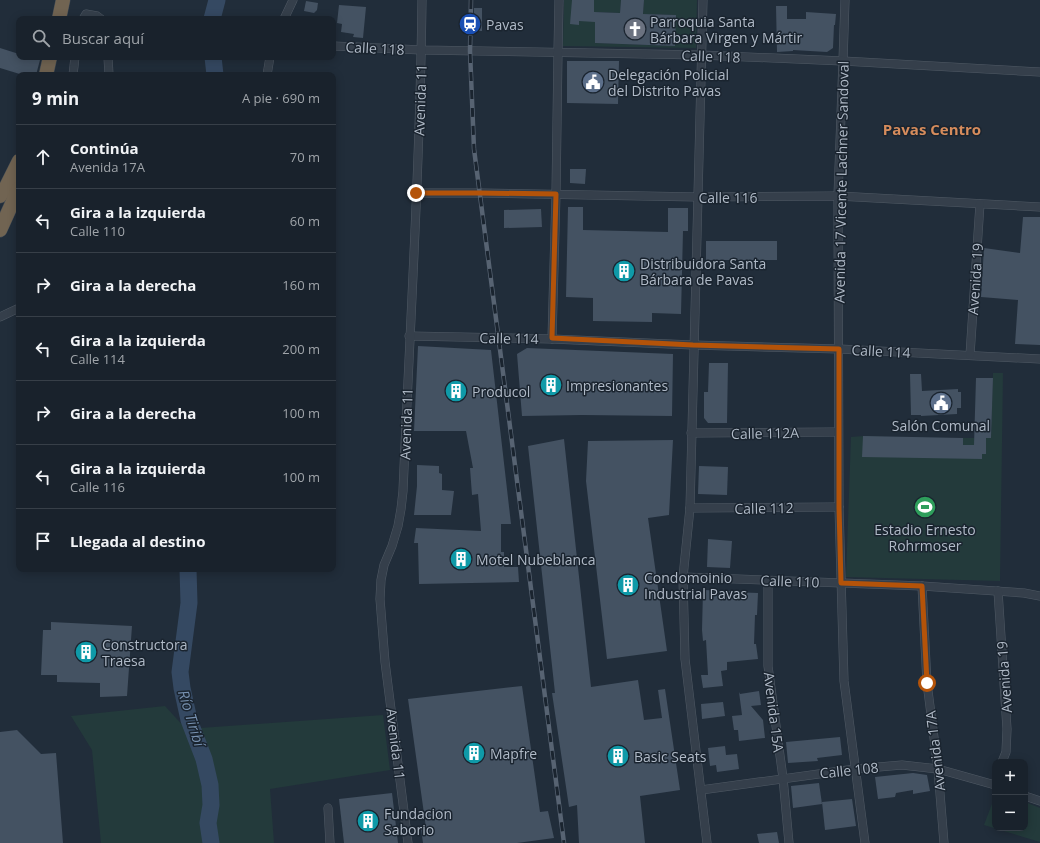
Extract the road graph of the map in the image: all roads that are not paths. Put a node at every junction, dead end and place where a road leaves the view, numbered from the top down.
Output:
1 (63, 0) edge
2 (293, 0) edge
3 (422, 0) edge
4 (559, 0) edge
5 (703, 0) edge
6 (845, 0) edge
7 (60, 16) edge
8 (285, 16) edge
9 (336, 46) edge
10 (422, 50) junction
11 (558, 52) junction
12 (701, 55) junction
13 (49, 60) edge
14 (75, 60) edge
15 (108, 60) edge
16 (270, 60) edge
17 (843, 61) junction
18 (47, 72) edge
19 (73, 72) edge
20 (109, 72) edge
21 (268, 72) edge
22 (1040, 72) edge
23 (16, 167) edge
24 (416, 193) junction
25 (556, 194) junction
26 (0, 196) edge
27 (838, 196) junction
28 (16, 197) edge
29 (698, 197) junction
30 (980, 204) junction
31 (1040, 207) edge
32 (0, 230) edge
33 (16, 309) edge
34 (0, 317) edge
35 (409, 336) junction
36 (552, 338) junction
37 (693, 345) junction
38 (839, 349) junction
39 (970, 355) junction
40 (1040, 359) edge
41 (838, 432) junction
42 (692, 433) junction
43 (839, 507) junction
44 (690, 508) junction
45 (683, 577) junction
46 (768, 580) junction
47 (841, 583) junction
48 (922, 586) junction
49 (998, 591) junction
50 (1040, 596) edge
51 (1003, 759) edge
52 (855, 769) junction
53 (938, 769) junction
54 (783, 778) junction
55 (992, 784) edge
56 (700, 790) junction
57 (1028, 797) edge
58 (1040, 801) edge
59 (328, 808) dead end
60 (330, 843) edge
61 (408, 843) edge
62 (707, 843) edge
63 (789, 843) edge
64 (865, 843) edge
65 (944, 843) edge

1 - 7 highway
2 - 8 street
3 - 10 street, Avenida 11
4 - 11 street
5 - 12 street
6 - 17 street, Avenida 17 Vicente Lachner Sandoval
9 - 10 street, Calle 118
10 - 11 street, Calle 118
10 - 24 street, Avenida 11
11 - 12 street, Calle 118
11 - 25 street
12 - 17 street, Calle 118
12 - 29 street
13 - 18 highway
14 - 19 street
15 - 20 street
16 - 21 street
17 - 22 street, Calle 118
17 - 27 street, Avenida 17 Vicente Lachner Sandoval
23 - 26 highway
24 - 25 street, Calle 116
24 - 35 street, Avenida 11
25 - 29 street, Calle 116
25 - 36 street
27 - 29 street, Calle 116
27 - 30 street, Calle 116
27 - 38 street, Avenida 17 Vicente Lachner Sandoval
28 - 32 highway
29 - 37 street
30 - 31 street, Calle 116
30 - 39 street, Avenida 19
33 - 34 street
35 - 36 street, Calle 114
35 - 61 street, Avenida 11
36 - 37 street, Calle 114
37 - 38 street, Calle 114
37 - 42 street
38 - 39 street, Calle 114
38 - 41 street, Avenida 17 Vicente Lachner Sandoval
39 - 40 street, Calle 114
41 - 42 street, Calle 112A
41 - 43 street, Avenida 17 Vicente Lachner Sandoval
42 - 44 street
43 - 44 street, Calle 112
43 - 47 street, Avenida 17 Vicente Lachner Sandoval
44 - 45 street
45 - 46 street, Calle 110
45 - 56 street
46 - 47 street, Calle 110
46 - 54 street, Avenida 15A
47 - 48 street, Calle 110
47 - 52 street, Avenida 17 Vicente Lachner Sandoval
48 - 49 street, Calle 110
48 - 53 street, Avenida 17A
49 - 50 street, Calle 110
49 - 51 street, Avenida 19
52 - 53 street, Calle 108
52 - 54 street, Calle 108
52 - 64 street, Avenida 17 Vicente Lachner Sandoval
53 - 55 street, Calle 108
53 - 65 street, Avenida 17A
54 - 56 street, Calle 108
54 - 63 street, Avenida 15A
56 - 62 street
57 - 58 street
59 - 60 street

